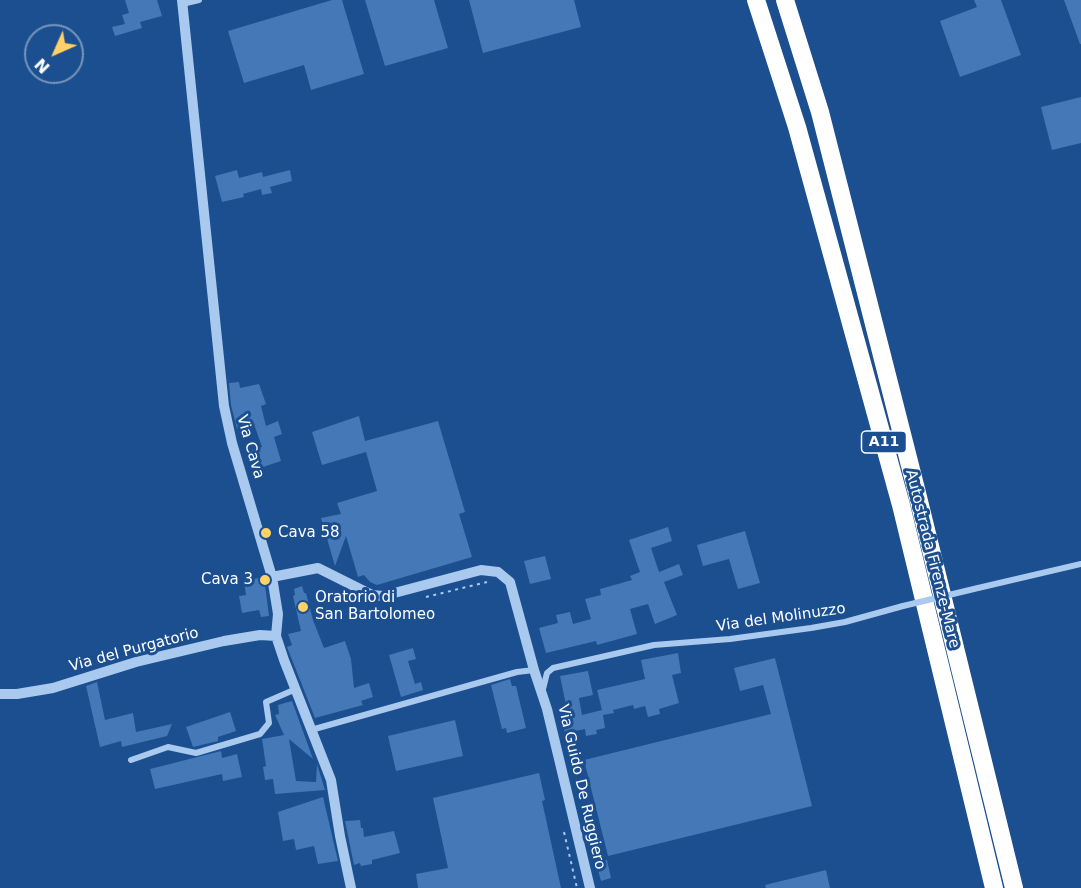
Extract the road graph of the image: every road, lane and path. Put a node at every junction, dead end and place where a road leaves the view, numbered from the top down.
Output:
1 (200, 0) edge
2 (756, 0) edge
3 (785, 0) edge
4 (182, 2) edge
5 (1081, 564) edge
6 (488, 576) dead end
7 (272, 577) junction
8 (423, 598) dead end
9 (276, 636) junction
10 (553, 668) joint
11 (534, 670) junction
12 (296, 689) junction
13 (543, 693) junction
14 (0, 694) edge
15 (310, 730) junction
16 (130, 760) dead end
17 (564, 833) dead end
18 (351, 888) edge
19 (577, 888) edge
20 (590, 888) edge
21 (994, 888) edge
22 (1014, 888) edge

1 - 4 street
2 - 21 highway, Autostrada Firenze-Mare / A11
3 - 22 highway, Autostrada Firenze-Mare / A11
4 - 7 street, Via Cava
5 - 10 street, Via del Molinuzzo, bridge
6 - 8 path
7 - 9 street, Via Cava
7 - 11 street, Via Guido De Ruggiero
9 - 12 street, Via Cava
9 - 14 street, Via del Purgatorio
10 - 13 street, Via Guido De Ruggiero
11 - 13 street, Via Guido De Ruggiero
11 - 15 street
12 - 15 street, Via Cava
12 - 16 street
13 - 20 street, Via Guido De Ruggiero
15 - 18 street, Via Cava
17 - 19 path

